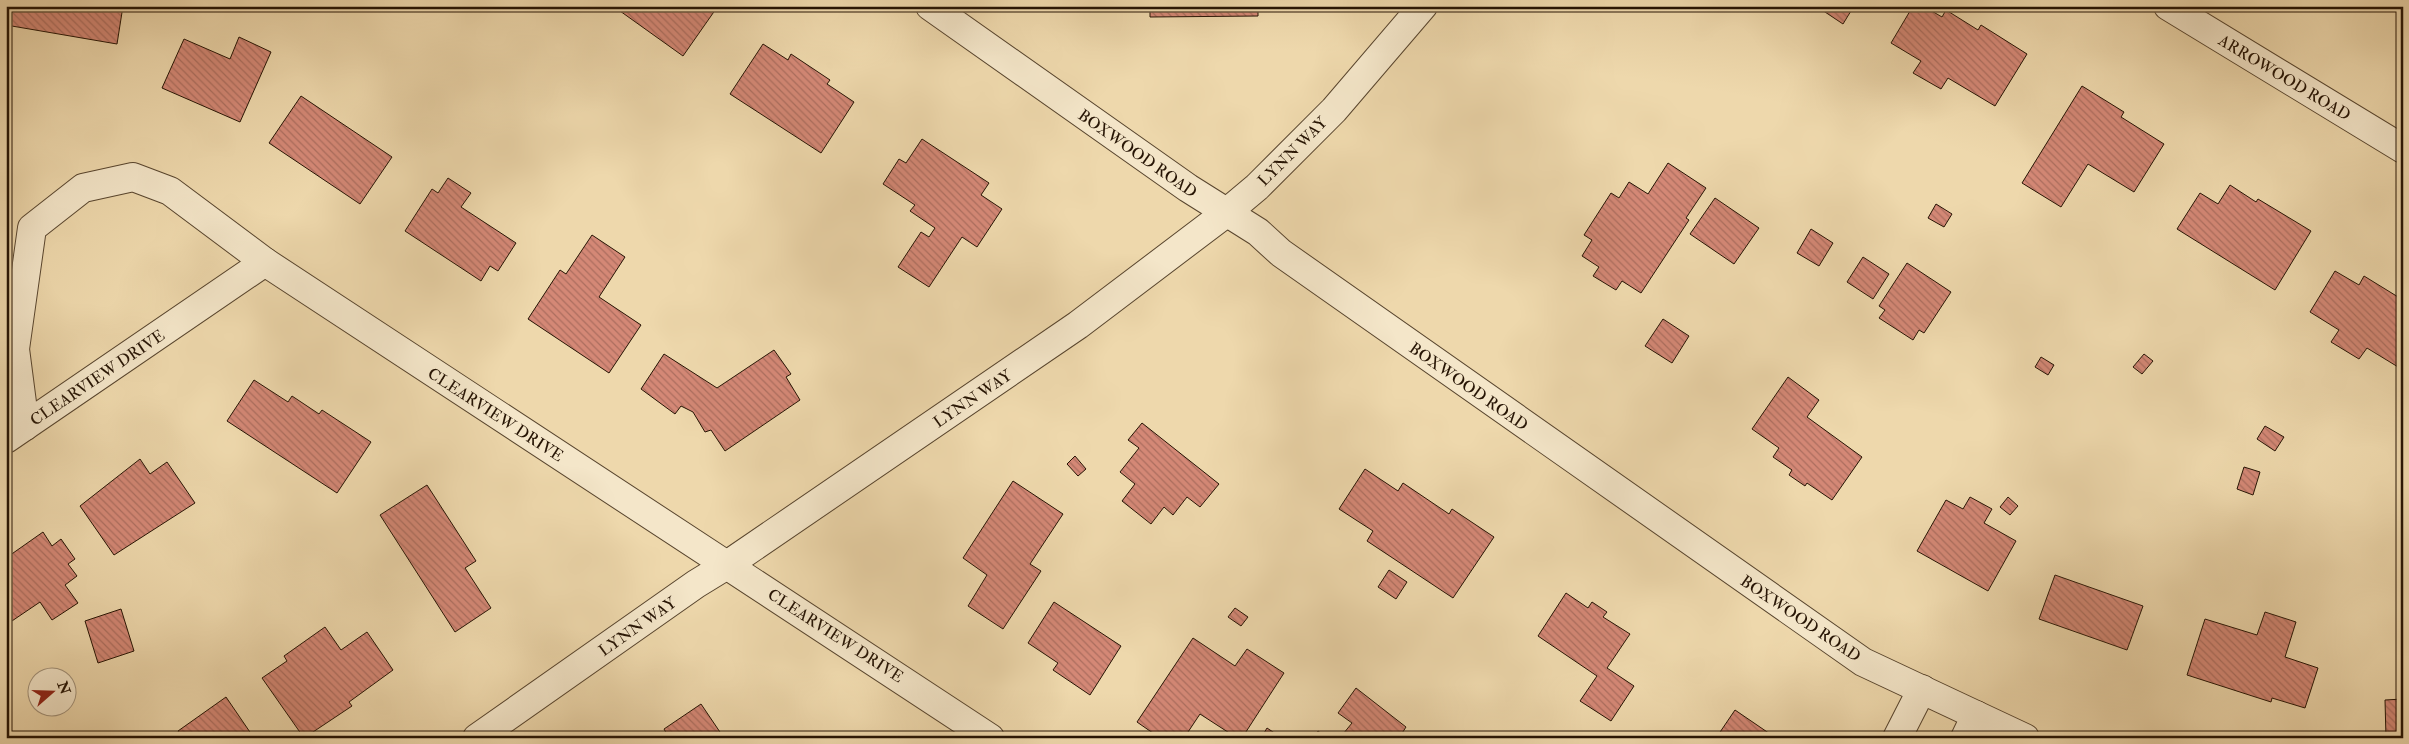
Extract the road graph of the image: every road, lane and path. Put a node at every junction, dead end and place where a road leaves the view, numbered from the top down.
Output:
1 (930, 6) edge
2 (1423, 6) edge
3 (2168, 6) edge
4 (2403, 149) edge
5 (1226, 213) junction
6 (265, 262) junction
7 (16, 433) edge
8 (727, 565) junction
9 (1922, 689) junction
10 (1971, 726) edge
11 (477, 738) edge
12 (990, 738) edge
13 (1897, 738) edge
14 (2025, 738) edge

1 - 5 street, BOXWOOD ROAD
2 - 5 street, LYNN WAY
3 - 4 street, ARROWOOD ROAD
5 - 8 street, LYNN WAY
5 - 9 street, BOXWOOD ROAD
6 - 7 street, CLEARVIEW DRIVE
6 - 7 street
6 - 8 street, CLEARVIEW DRIVE
8 - 11 street, LYNN WAY
8 - 12 street, CLEARVIEW DRIVE
9 - 10 street, BOXWOOD ROAD
9 - 13 street
10 - 14 street, BOXWOOD ROAD

